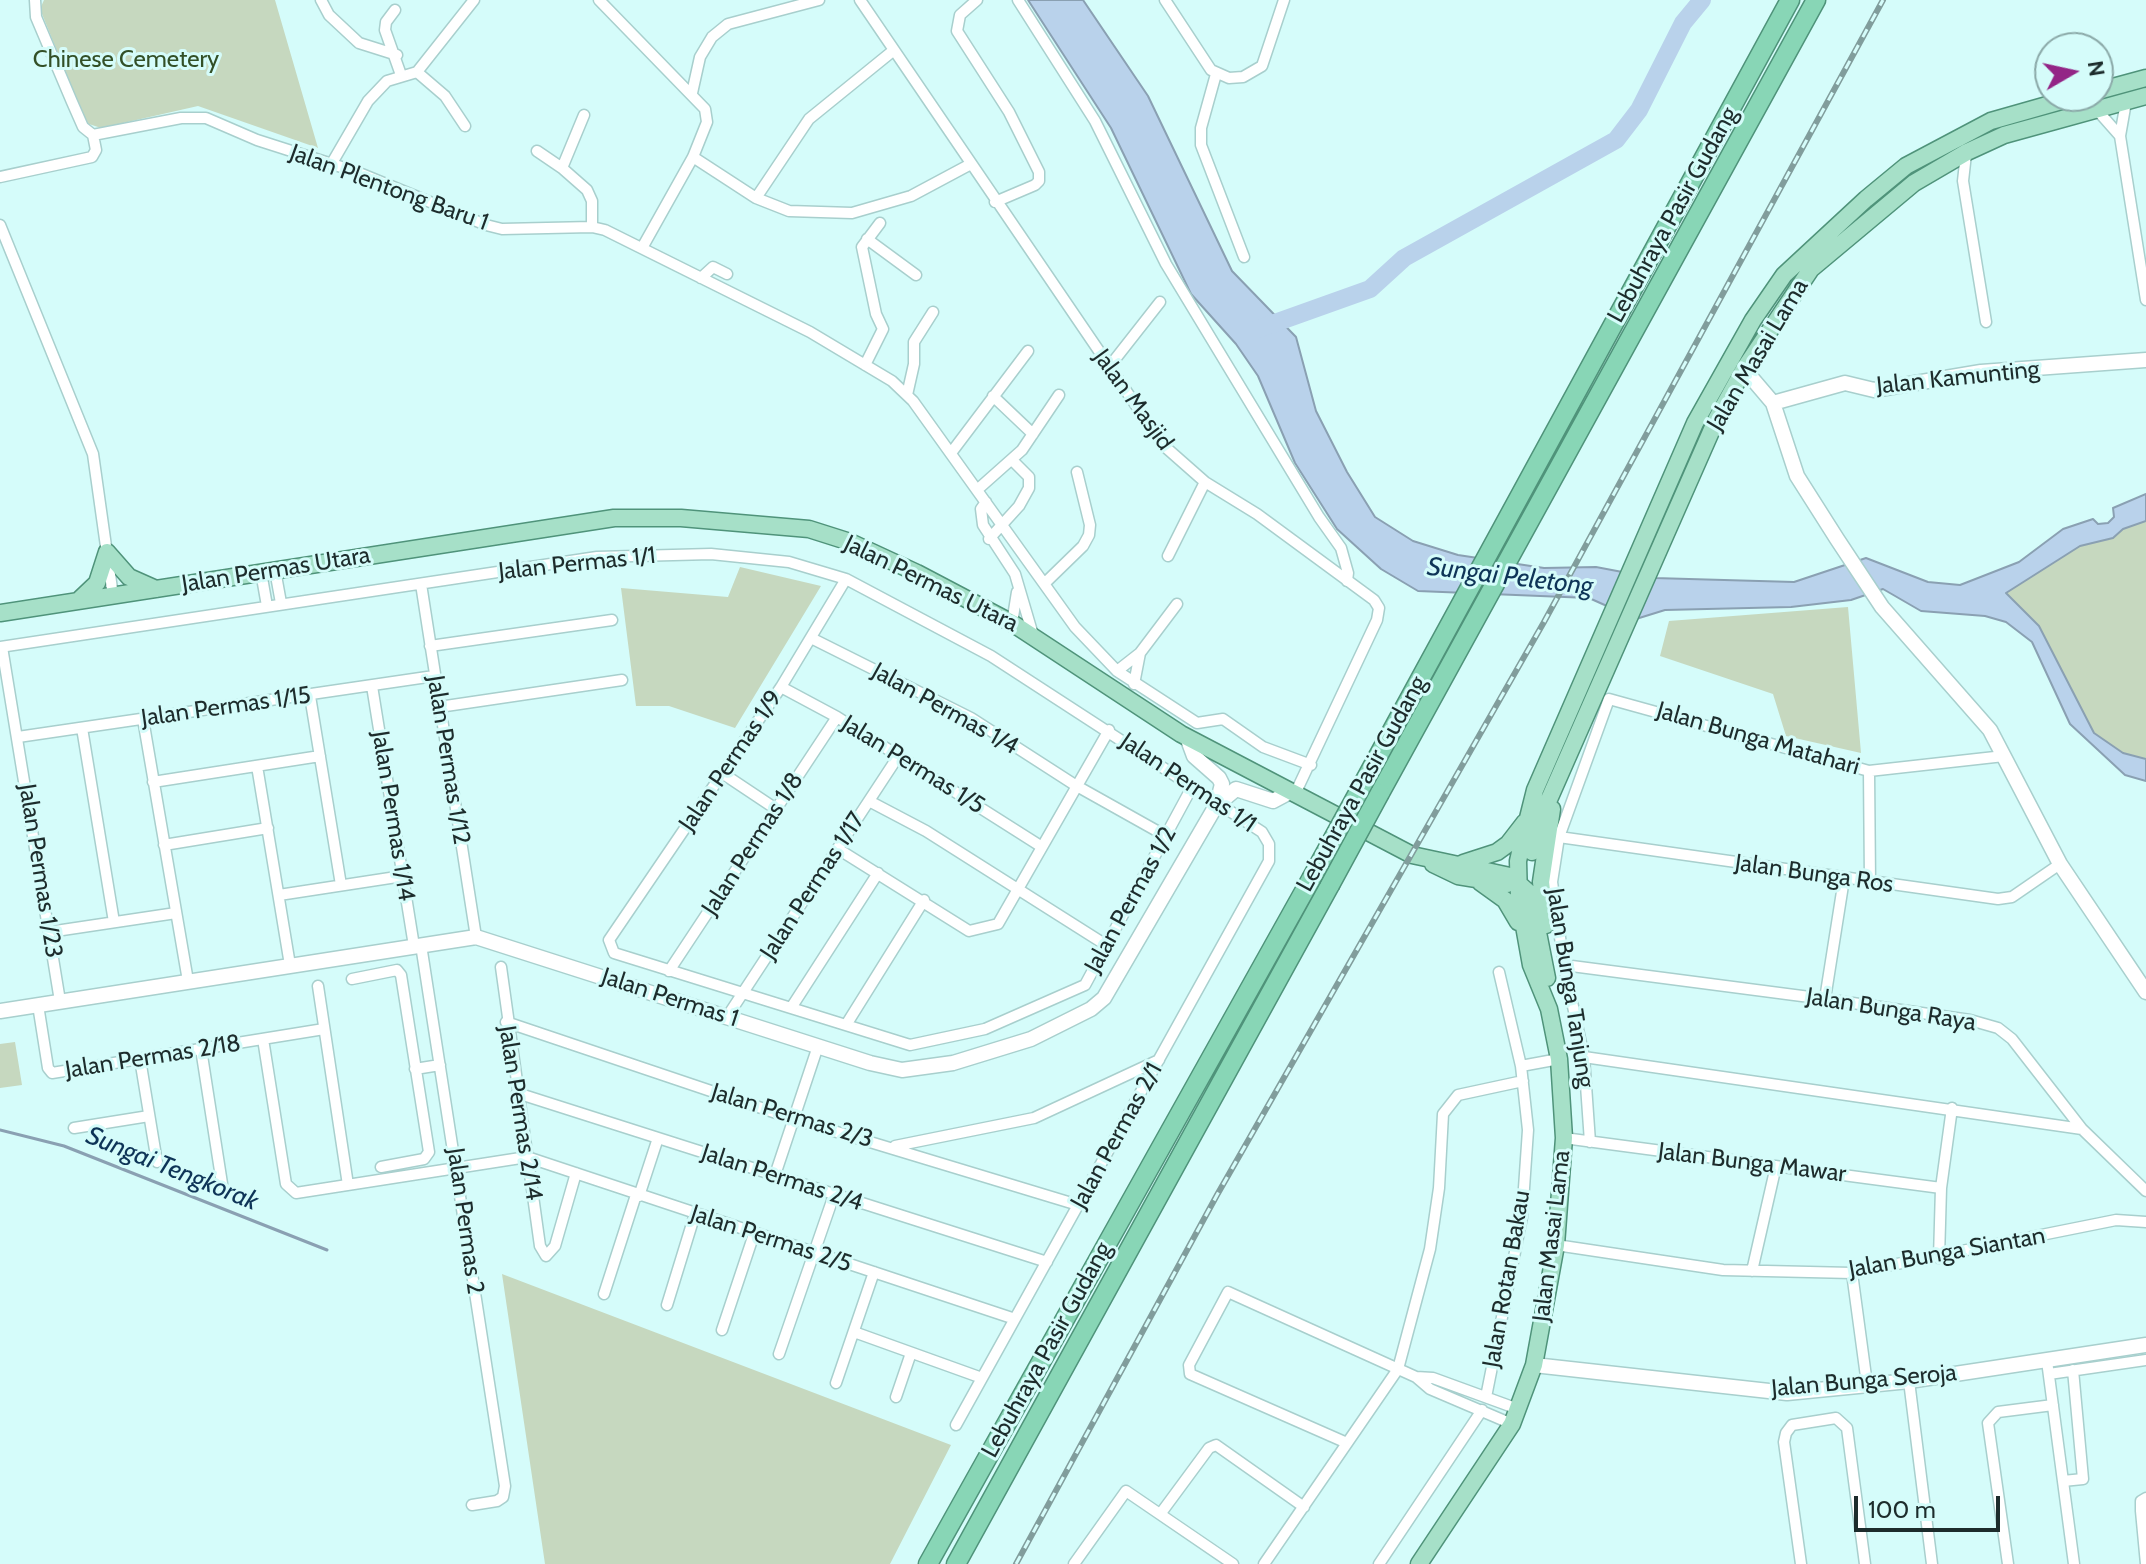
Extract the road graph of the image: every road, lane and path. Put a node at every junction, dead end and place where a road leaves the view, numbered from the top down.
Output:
1 (321, 0) edge
2 (474, 0) edge
3 (819, 0) edge
4 (860, 0) edge
5 (977, 0) edge
6 (1018, 0) edge
7 (1165, 0) edge
8 (1284, 0) edge
9 (1790, 0) edge
10 (1816, 0) edge
11 (31, 2) edge
12 (604, 2) edge
13 (395, 10) dead end
14 (894, 50) junction
15 (397, 55) junction
16 (417, 72) junction
17 (1216, 74) junction
18 (401, 75) junction
19 (2146, 78) edge
20 (2114, 87) edge
21 (692, 93) junction
22 (2146, 96) edge
23 (2126, 102) junction
24 (2114, 105) edge
25 (2034, 109) edge
26 (2090, 112) edge
27 (2099, 112) edge
28 (584, 115) dead end
29 (465, 126) dead end
30 (93, 135) junction
31 (2120, 136) junction
32 (537, 151) dead end
33 (1967, 152) junction
34 (693, 157) junction
35 (332, 163) junction
36 (969, 165) junction
37 (1938, 167) junction
38 (562, 168) junction
39 (0, 177) edge
40 (1963, 181) junction
41 (756, 198) junction
42 (995, 202) junction
43 (880, 223) dead end
44 (0, 225) edge
45 (592, 227) junction
46 (867, 239) junction
47 (642, 248) junction
48 (1244, 257) dead end
49 (727, 274) dead end
50 (916, 275) dead end
51 (701, 278) junction
52 (2146, 300) edge
53 (1160, 302) dead end
54 (933, 312) dead end
55 (1986, 322) dead end
56 (1028, 351) dead end
57 (2146, 360) edge
58 (865, 365) junction
59 (1109, 367) junction
60 (1744, 369) junction
61 (907, 395) junction
62 (1059, 395) dead end
63 (993, 396) junction
64 (1773, 403) junction
65 (1033, 434) junction
66 (951, 453) junction
67 (1012, 460) junction
68 (1077, 472) dead end
69 (1205, 482) junction
70 (977, 490) junction
71 (986, 502) junction
72 (1001, 524) junction
73 (989, 539) junction
74 (107, 552) junction
75 (1168, 556) dead end
76 (1646, 559) junction
77 (268, 571) junction
78 (1015, 574) junction
79 (846, 579) junction
80 (1347, 581) junction
81 (1045, 583) junction
82 (421, 584) junction
83 (156, 590) junction
84 (113, 596) junction
85 (78, 601) junction
86 (281, 603) junction
87 (1177, 604) dead end
88 (267, 606) junction
89 (0, 613) edge
90 (612, 620) dead end
91 (1012, 623) junction
92 (1617, 625) junction
93 (1034, 636) junction
94 (811, 638) junction
95 (430, 646) junction
96 (1, 647) edge
97 (1140, 653) junction
98 (1117, 671) junction
99 (434, 676) junction
100 (622, 680) dead end
101 (1134, 684) junction
102 (372, 686) junction
103 (781, 687) junction
104 (310, 696) junction
105 (1609, 699) joint
106 (439, 707) junction
107 (837, 717) junction
108 (143, 719) junction
109 (82, 728) junction
110 (1109, 730) junction
111 (18, 737) junction
112 (1187, 737) junction
113 (899, 755) junction
114 (320, 756) junction
115 (2004, 756) junction
116 (1311, 765) junction
117 (257, 766) junction
118 (1869, 771) junction
119 (722, 773) junction
120 (1561, 776) junction
121 (153, 782) junction
122 (1075, 785) junction
123 (1192, 787) junction
124 (1291, 794) junction
125 (869, 801) junction
126 (1217, 804) junction
127 (776, 809) junction
128 (1528, 818) junction
129 (268, 828) junction
130 (1166, 836) junction
131 (1559, 837) junction
132 (1269, 844) joint
133 (164, 845) junction
134 (1042, 847) junction
135 (838, 849) junction
136 (1425, 859) junction
137 (1462, 863) junction
138 (2060, 864) junction
139 (878, 873) junction
140 (403, 876) junction
141 (1474, 879) junction
142 (1844, 879) junction
143 (1518, 882) junction
144 (1870, 882) junction
145 (341, 885) junction
146 (1016, 891) junction
147 (279, 895) junction
148 (924, 900) junction
149 (176, 913) junction
150 (114, 922) junction
151 (49, 932) junction
152 (476, 937) junction
153 (609, 940) joint
154 (1526, 942) junction
155 (1106, 945) junction
156 (417, 946) junction
157 (290, 965) junction
158 (1564, 965) junction
159 (501, 967) dead end
160 (669, 971) junction
161 (1499, 972) dead end
162 (1547, 978) junction
163 (352, 979) dead end
164 (188, 981) junction
165 (318, 986) dead end
166 (2146, 992) edge
167 (742, 993) junction
168 (1825, 999) junction
169 (60, 1001) junction
170 (38, 1005) junction
171 (791, 1008) junction
172 (1549, 1009) junction
173 (0, 1011) edge
174 (727, 1017) junction
175 (506, 1022) junction
176 (846, 1025) junction
177 (324, 1029) junction
178 (263, 1039) junction
179 (818, 1046) junction
180 (201, 1049) junction
181 (1584, 1057) junction
182 (140, 1059) junction
183 (1161, 1059) junction
184 (1559, 1059) junction
185 (440, 1065) junction
186 (1521, 1066) junction
187 (415, 1069) junction
188 (1523, 1081) junction
189 (517, 1093) junction
190 (1952, 1108) junction
191 (2066, 1108) junction
192 (149, 1116) junction
193 (794, 1119) junction
194 (2048, 1124) junction
195 (74, 1128) dead end
196 (2082, 1129) junction
197 (658, 1138) junction
198 (1564, 1138) junction
199 (1590, 1142) junction
200 (893, 1147) junction
201 (527, 1157) junction
202 (157, 1162) dead end
203 (1776, 1166) junction
204 (381, 1167) dead end
205 (457, 1168) junction
206 (576, 1173) junction
207 (775, 1175) junction
208 (348, 1185) junction
209 (1941, 1188) junction
210 (223, 1190) dead end
211 (2146, 1191) edge
212 (638, 1195) junction
213 (834, 1195) junction
214 (1078, 1205) junction
215 (695, 1214) junction
216 (2146, 1222) edge
217 (754, 1234) junction
218 (1556, 1245) junction
219 (813, 1253) junction
220 (1939, 1258) junction
221 (1047, 1262) junction
222 (1752, 1271) junction
223 (874, 1272) junction
224 (1852, 1273) junction
225 (604, 1294) dead end
226 (667, 1305) dead end
227 (1015, 1319) junction
228 (722, 1330) dead end
229 (854, 1332) junction
230 (2146, 1345) edge
231 (911, 1353) junction
232 (779, 1354) dead end
233 (2146, 1360) edge
234 (1534, 1365) junction
235 (2048, 1367) junction
236 (1398, 1369) junction
237 (2073, 1370) junction
238 (1416, 1377) junction
239 (982, 1378) junction
240 (1909, 1381) junction
241 (836, 1383) dead end
242 (1867, 1384) junction
243 (896, 1397) dead end
244 (1486, 1397) junction
245 (2053, 1405) junction
246 (1482, 1410) junction
247 (1515, 1416) junction
248 (956, 1425) dead end
249 (1347, 1443) junction
250 (2063, 1481) junction
251 (2144, 1500) edge
252 (472, 1505) dead end
253 (1304, 1507) junction
254 (1161, 1513) junction
255 (928, 1564) edge
256 (956, 1564) edge
257 (1075, 1564) edge
258 (1233, 1564) edge
259 (1264, 1564) edge
260 (1379, 1564) edge
261 (1419, 1564) edge
262 (1801, 1564) edge
263 (1865, 1564) edge
264 (1932, 1564) edge
265 (2008, 1564) edge
266 (2074, 1564) edge
267 (2146, 1564) edge

1 - 15 street
2 - 16 street
3 - 21 street
4 - 14 street, Jalan Masjid
5 - 42 street
6 - 80 street
7 - 17 street
8 - 17 street
9 - 255 highway, Lebuhraya Pasir Gudang, bridge
10 - 256 highway, Lebuhraya Pasir Gudang, bridge
11 - 30 street
12 - 21 street
13 - 15 street
14 - 36 street, Jalan Masjid
14 - 41 street
15 - 18 street
16 - 18 street
16 - 29 street
17 - 48 street
18 - 35 street
19 - 20 main road
21 - 34 street
22 - 23 main road, Jalan Masai Lama
23 - 24 main road, Jalan Masai Lama
23 - 31 street
25 - 76 main road, Jalan Masai Lama
26 - 33 main road, Jalan Masai Lama
27 - 31 street
28 - 38 street
30 - 35 street, Jalan Plentong Baru 1
30 - 39 street
31 - 52 street
32 - 38 street
33 - 37 main road, Jalan Masai Lama
33 - 40 street
34 - 41 street
34 - 47 street
35 - 45 street, Jalan Plentong Baru 1
36 - 41 street
36 - 42 street, Jalan Masjid
37 - 40 street
37 - 60 main road, Jalan Masai Lama
38 - 45 street
40 - 55 street
42 - 59 street, Jalan Masjid
43 - 46 street
44 - 74 street
45 - 47 street, Jalan Plentong Baru 1
46 - 50 street
46 - 58 street
47 - 51 street, Jalan Plentong Baru 1
49 - 51 street
51 - 58 street, Jalan Plentong Baru 1
53 - 59 street
54 - 61 street
56 - 63 street
57 - 64 street, Jalan Kamunting
58 - 61 street, Jalan Plentong Baru 1
59 - 69 street, Jalan Masjid
60 - 64 street
60 - 76 main road, Jalan Masai Lama
61 - 66 street, Jalan Plentong Baru 1
62 - 65 street
63 - 65 street
63 - 66 street
64 - 115 street
65 - 67 street
66 - 70 street, Jalan Plentong Baru 1
67 - 70 street
67 - 72 street
68 - 81 street
69 - 75 street
69 - 80 street, Jalan Masjid
70 - 71 street, Jalan Plentong Baru 1
71 - 72 street, Jalan Plentong Baru 1
71 - 73 street
72 - 73 street
72 - 81 street, Jalan Plentong Baru 1
73 - 78 street
74 - 83 main road
74 - 84 street
74 - 85 main road
76 - 92 main road, Jalan Masai Lama
77 - 83 main road, Jalan Permas Utara
77 - 86 street
77 - 88 street
77 - 91 main road, Jalan Permas Utara
78 - 91 street
78 - 93 street
79 - 82 street, Jalan Permas 1/1
79 - 94 street, Jalan Permas 1/9
79 - 110 street, Jalan Permas 1/1
80 - 116 street, Jalan Masjid
81 - 98 street, Jalan Plentong Baru 1
82 - 86 street, Jalan Permas 1/1
82 - 95 street, Jalan Permas 1/12
83 - 84 main road, Jalan Permas Utara
84 - 85 main road, Jalan Permas Utara
85 - 89 main road, Jalan Permas Utara
86 - 88 street, Jalan Permas 1/1
87 - 97 street
88 - 96 street, Jalan Permas 1/1
90 - 95 street
91 - 93 main road, Jalan Permas Utara
92 - 120 main road, Jalan Masai Lama
92 - 128 main road, Jalan Masai Lama
93 - 112 main road, Jalan Permas Utara
94 - 103 street, Jalan Permas 1/9
94 - 122 street, Jalan Permas 1/4
95 - 99 street, Jalan Permas 1/12
96 - 111 street, Jalan Permas 1/23
97 - 98 street
97 - 101 street
98 - 101 street, Jalan Plentong Baru 1
99 - 102 street, Jalan Permas 1/15
99 - 106 street, Jalan Permas 1/12
100 - 106 street
101 - 116 street, Jalan Plentong Baru 1
102 - 104 street, Jalan Permas 1/15
102 - 140 street, Jalan Permas 1/14
103 - 107 street, Jalan Permas 1/5
103 - 119 street, Jalan Permas 1/9
104 - 108 street, Jalan Permas 1/15
104 - 114 street
105 - 118 street, Jalan Bunga Matahari
105 - 131 street, Jalan Bunga Tanjung
106 - 152 street, Jalan Permas 1/12
107 - 113 street, Jalan Permas 1/5
107 - 127 street, Jalan Permas 1/8
108 - 109 street, Jalan Permas 1/15
108 - 121 street
109 - 111 street, Jalan Permas 1/15
109 - 150 street
110 - 122 street
110 - 123 street, Jalan Permas 1/1
111 - 151 street, Jalan Permas 1/23
112 - 124 main road, Jalan Permas Utara
112 - 126 street
113 - 125 street, Jalan Permas 1/17
113 - 134 street, Jalan Permas 1/5
114 - 117 street
114 - 145 street
115 - 118 street, Jalan Bunga Matahari
115 - 138 street
116 - 124 street, Jalan Masjid
117 - 121 street
117 - 129 street
118 - 144 street
119 - 127 street
119 - 153 street, Jalan Permas 1/9
120 - 143 main road, Jalan Masai Lama
120 - 162 main road
121 - 133 street
122 - 130 street, Jalan Permas 1/4
122 - 134 street
123 - 126 street, Jalan Permas 1/1
123 - 130 street, Jalan Permas 1/2
124 - 126 street
124 - 136 main road, Jalan Permas Utara
125 - 135 street, Jalan Permas 1/17
125 - 146 street
126 - 132 street, Jalan Permas 1/1
126 - 179 street, Jalan Permas 1
127 - 160 street, Jalan Permas 1/8
128 - 137 main road
128 - 143 main road, Jalan Masai Lama
129 - 133 street
129 - 147 street
130 - 155 street, Jalan Permas 1/2
131 - 142 street, Jalan Bunga Ros
131 - 158 street, Jalan Bunga Tanjung
132 - 183 street, Jalan Permas 2/1
133 - 149 street
134 - 146 street
135 - 139 street
135 - 167 street, Jalan Permas 1/17
136 - 137 main road, Jalan Permas Utara
136 - 141 main road, Jalan Permas Utara
137 - 143 main road, Jalan Permas Utara
138 - 144 street, Jalan Bunga Ros
138 - 166 street
139 - 148 street
139 - 171 street
140 - 145 street
140 - 156 street, Jalan Permas 1/14
141 - 143 main road, Jalan Permas Utara
141 - 154 main road
142 - 144 street, Jalan Bunga Ros
142 - 168 street
143 - 154 main road, Jalan Masai Lama
143 - 162 main road
145 - 147 street
146 - 148 street
146 - 155 street
147 - 157 street
148 - 176 street
149 - 150 street
149 - 164 street
150 - 151 street
151 - 169 street, Jalan Permas 1/23
152 - 156 street, Jalan Permas 1
152 - 174 street, Jalan Permas 1
153 - 160 street, Jalan Permas 1/2
154 - 172 main road, Jalan Masai Lama
155 - 176 street, Jalan Permas 1/2
156 - 157 street, Jalan Permas 1
156 - 185 street, Jalan Permas 2
157 - 164 street, Jalan Permas 1
158 - 168 street, Jalan Bunga Raya
158 - 181 street, Jalan Bunga Tanjung
159 - 175 street, Jalan Permas 2/14
160 - 167 street, Jalan Permas 1/2
161 - 186 street, Jalan Rotan Bakau
162 - 172 main road
163 - 187 street
164 - 169 street, Jalan Permas 1
165 - 177 street
167 - 171 street, Jalan Permas 1/2
167 - 174 street, Jalan Permas 1/17
168 - 191 street, Jalan Bunga Raya
169 - 170 street, Jalan Permas 1
170 - 173 street, Jalan Permas 1
170 - 182 street, Jalan Permas 2/18
171 - 176 street, Jalan Permas 1/2
172 - 184 main road, Jalan Masai Lama
174 - 179 street, Jalan Permas 1
175 - 189 street, Jalan Permas 2/14
175 - 193 street, Jalan Permas 2/3
177 - 178 street, Jalan Permas 2/18
177 - 208 street
178 - 180 street, Jalan Permas 2/18
178 - 208 street
179 - 193 street
180 - 182 street, Jalan Permas 2/18
180 - 210 street
181 - 190 street
181 - 199 street, Jalan Bunga Tanjung
182 - 192 street
183 - 200 street
183 - 214 street, Jalan Permas 2/1
184 - 186 street
184 - 198 main road, Jalan Masai Lama
185 - 187 street
185 - 205 street, Jalan Permas 2
186 - 188 street, Jalan Rotan Bakau
187 - 204 street
188 - 236 street
188 - 244 street, Jalan Rotan Bakau
189 - 197 street, Jalan Permas 2/4
189 - 201 street, Jalan Permas 2/14
190 - 194 street
190 - 209 street
191 - 194 street
191 - 196 street, Jalan Bunga Raya
192 - 195 street
192 - 202 street
193 - 200 street, Jalan Permas 2/3
193 - 207 street
194 - 196 street
196 - 211 street, Jalan Bunga Raya
197 - 207 street, Jalan Permas 2/4
197 - 212 street
198 - 199 street, Jalan Bunga Mawar
198 - 218 main road, Jalan Masai Lama
199 - 203 street, Jalan Bunga Mawar
200 - 214 street, Jalan Permas 2/3
201 - 205 street
201 - 206 street, Jalan Permas 2/5
201 - 206 street, Jalan Permas 2/14
203 - 209 street, Jalan Bunga Mawar
203 - 222 street
205 - 208 street
205 - 252 street, Jalan Permas 2
206 - 212 street, Jalan Permas 2/5
207 - 213 street, Jalan Permas 2/4
209 - 220 street
212 - 215 street, Jalan Permas 2/5
212 - 225 street
213 - 219 street
213 - 221 street, Jalan Permas 2/4
214 - 221 street, Jalan Permas 2/1
215 - 217 street, Jalan Permas 2/5
215 - 226 street
216 - 220 street, Jalan Bunga Siantan
217 - 219 street, Jalan Permas 2/5
217 - 228 street
218 - 222 street, Jalan Bunga Siantan
218 - 234 main road, Jalan Masai Lama
219 - 223 street, Jalan Permas 2/5
219 - 232 street
220 - 224 street, Jalan Bunga Siantan
221 - 227 street, Jalan Permas 2/1
222 - 224 street, Jalan Bunga Siantan
223 - 227 street, Jalan Permas 2/5
223 - 229 street
224 - 242 street
227 - 239 street, Jalan Permas 2/1
229 - 231 street
229 - 241 street
230 - 235 street, Jalan Bunga Seroja
231 - 239 street
231 - 243 street
233 - 237 street
234 - 242 street, Jalan Bunga Seroja
234 - 247 main road, Jalan Masai Lama
235 - 237 street
235 - 240 street, Jalan Bunga Seroja
235 - 245 street
236 - 238 street
236 - 249 street
236 - 249 street
237 - 250 street
238 - 244 street
238 - 246 street
239 - 248 street, Jalan Permas 2/1
240 - 242 street, Jalan Bunga Seroja
240 - 264 street
244 - 247 street
245 - 250 street
245 - 265 street
246 - 247 street
246 - 260 street
247 - 261 main road, Jalan Masai Lama
249 - 253 street
250 - 266 street
251 - 267 street
253 - 254 street
253 - 259 street
254 - 257 street
254 - 258 street
262 - 263 street

